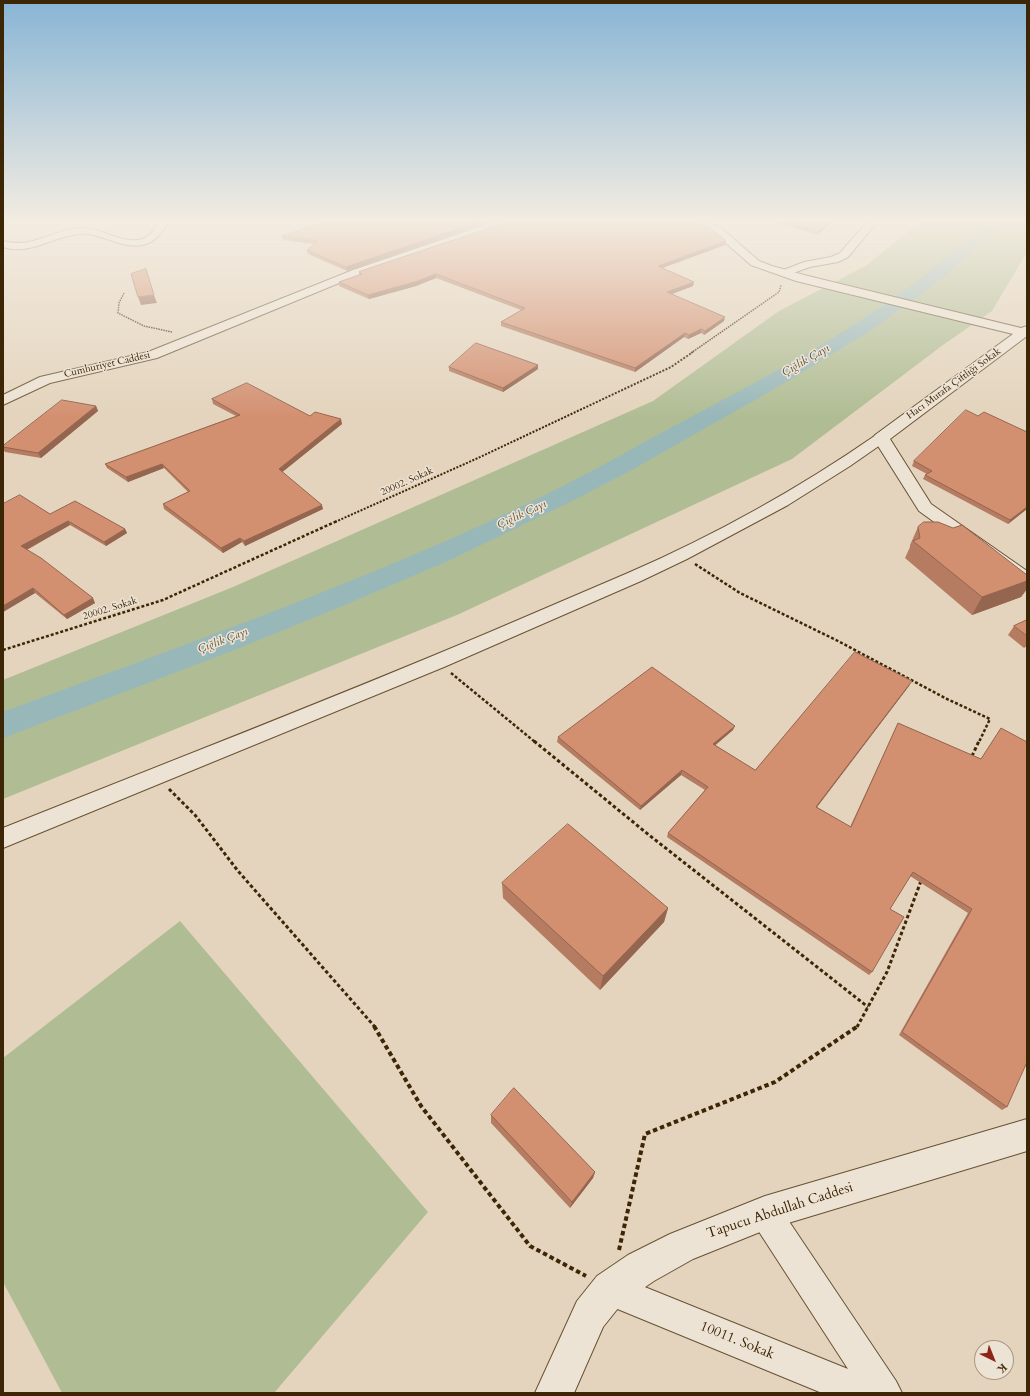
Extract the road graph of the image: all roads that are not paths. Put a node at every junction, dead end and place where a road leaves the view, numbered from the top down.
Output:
1 (319, 287) edge
2 (838, 287) edge
3 (1026, 332) edge
4 (3, 401) edge
5 (880, 438) junction
6 (1027, 580) edge
7 (3, 838) edge
8 (1027, 1135) edge
9 (765, 1213) junction
10 (610, 1289) junction
11 (554, 1393) edge
12 (864, 1393) edge
13 (884, 1393) edge

1 - 4 street, Cumhuriyet Caddesi
2 - 3 street
3 - 5 street, Hacı Mutafa Çiftliği Sokak
5 - 6 street
5 - 7 street
8 - 9 street, Tapucu Abdullah Caddesi
9 - 10 street, Tapucu Abdullah Caddesi
9 - 13 street
10 - 11 street, Tapucu Abdullah Caddesi
10 - 12 street, 10011. Sokak

